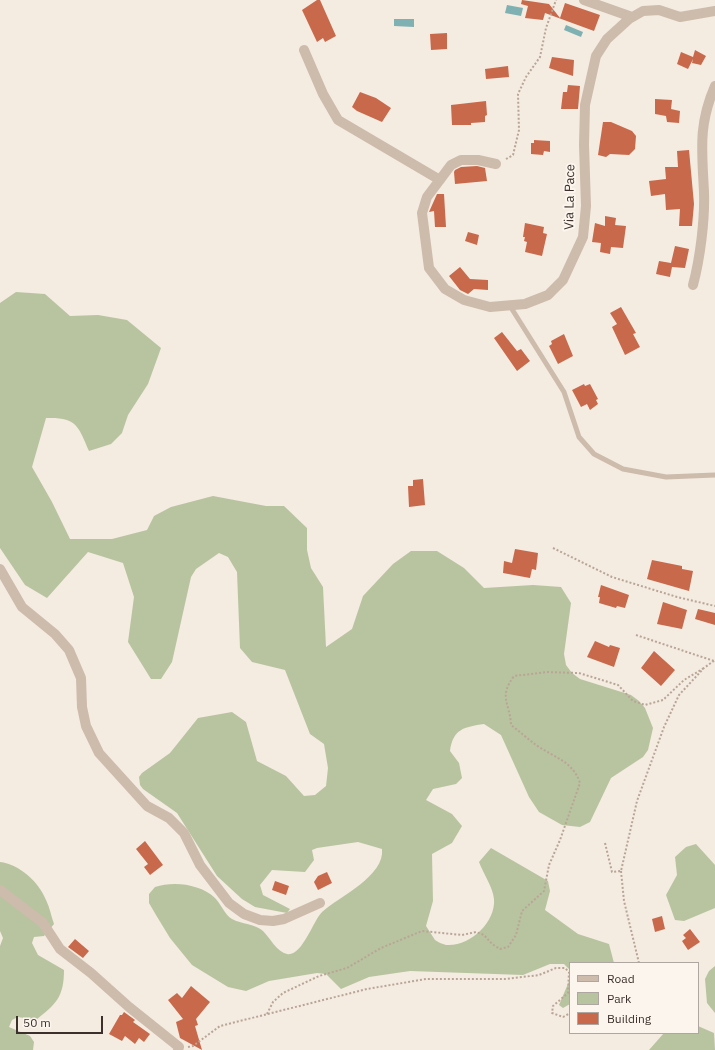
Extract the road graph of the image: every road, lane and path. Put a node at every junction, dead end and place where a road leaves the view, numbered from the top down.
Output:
1 (556, 0) edge
2 (584, 0) edge
3 (715, 11) edge
4 (632, 17) junction
5 (304, 50) dead end
6 (715, 86) edge
7 (496, 164) joint
8 (440, 180) junction
9 (693, 286) dead end
10 (510, 306) junction
11 (715, 475) edge
12 (553, 548) dead end
13 (0, 568) edge
14 (715, 606) edge
15 (636, 635) dead end
16 (714, 660) edge
17 (704, 668) junction
18 (605, 843) dead end
19 (621, 871) junction
20 (0, 890) edge
21 (320, 903) dead end
22 (639, 962) edge
23 (569, 972) edge
24 (267, 1014) junction
25 (569, 1014) edge
26 (179, 1048) edge

1 - 7 path
2 - 4 street
3 - 4 street, Via La Pace
4 - 10 street, Via La Pace
5 - 8 street
6 - 9 street
7 - 8 street, Via La Pace
8 - 10 street, Via La Pace
10 - 11 lane
12 - 14 path
13 - 21 street
15 - 16 path
16 - 17 path
17 - 19 path
17 - 24 path
18 - 19 path
19 - 22 path
20 - 26 street
23 - 24 path
23 - 25 path
24 - 26 path

